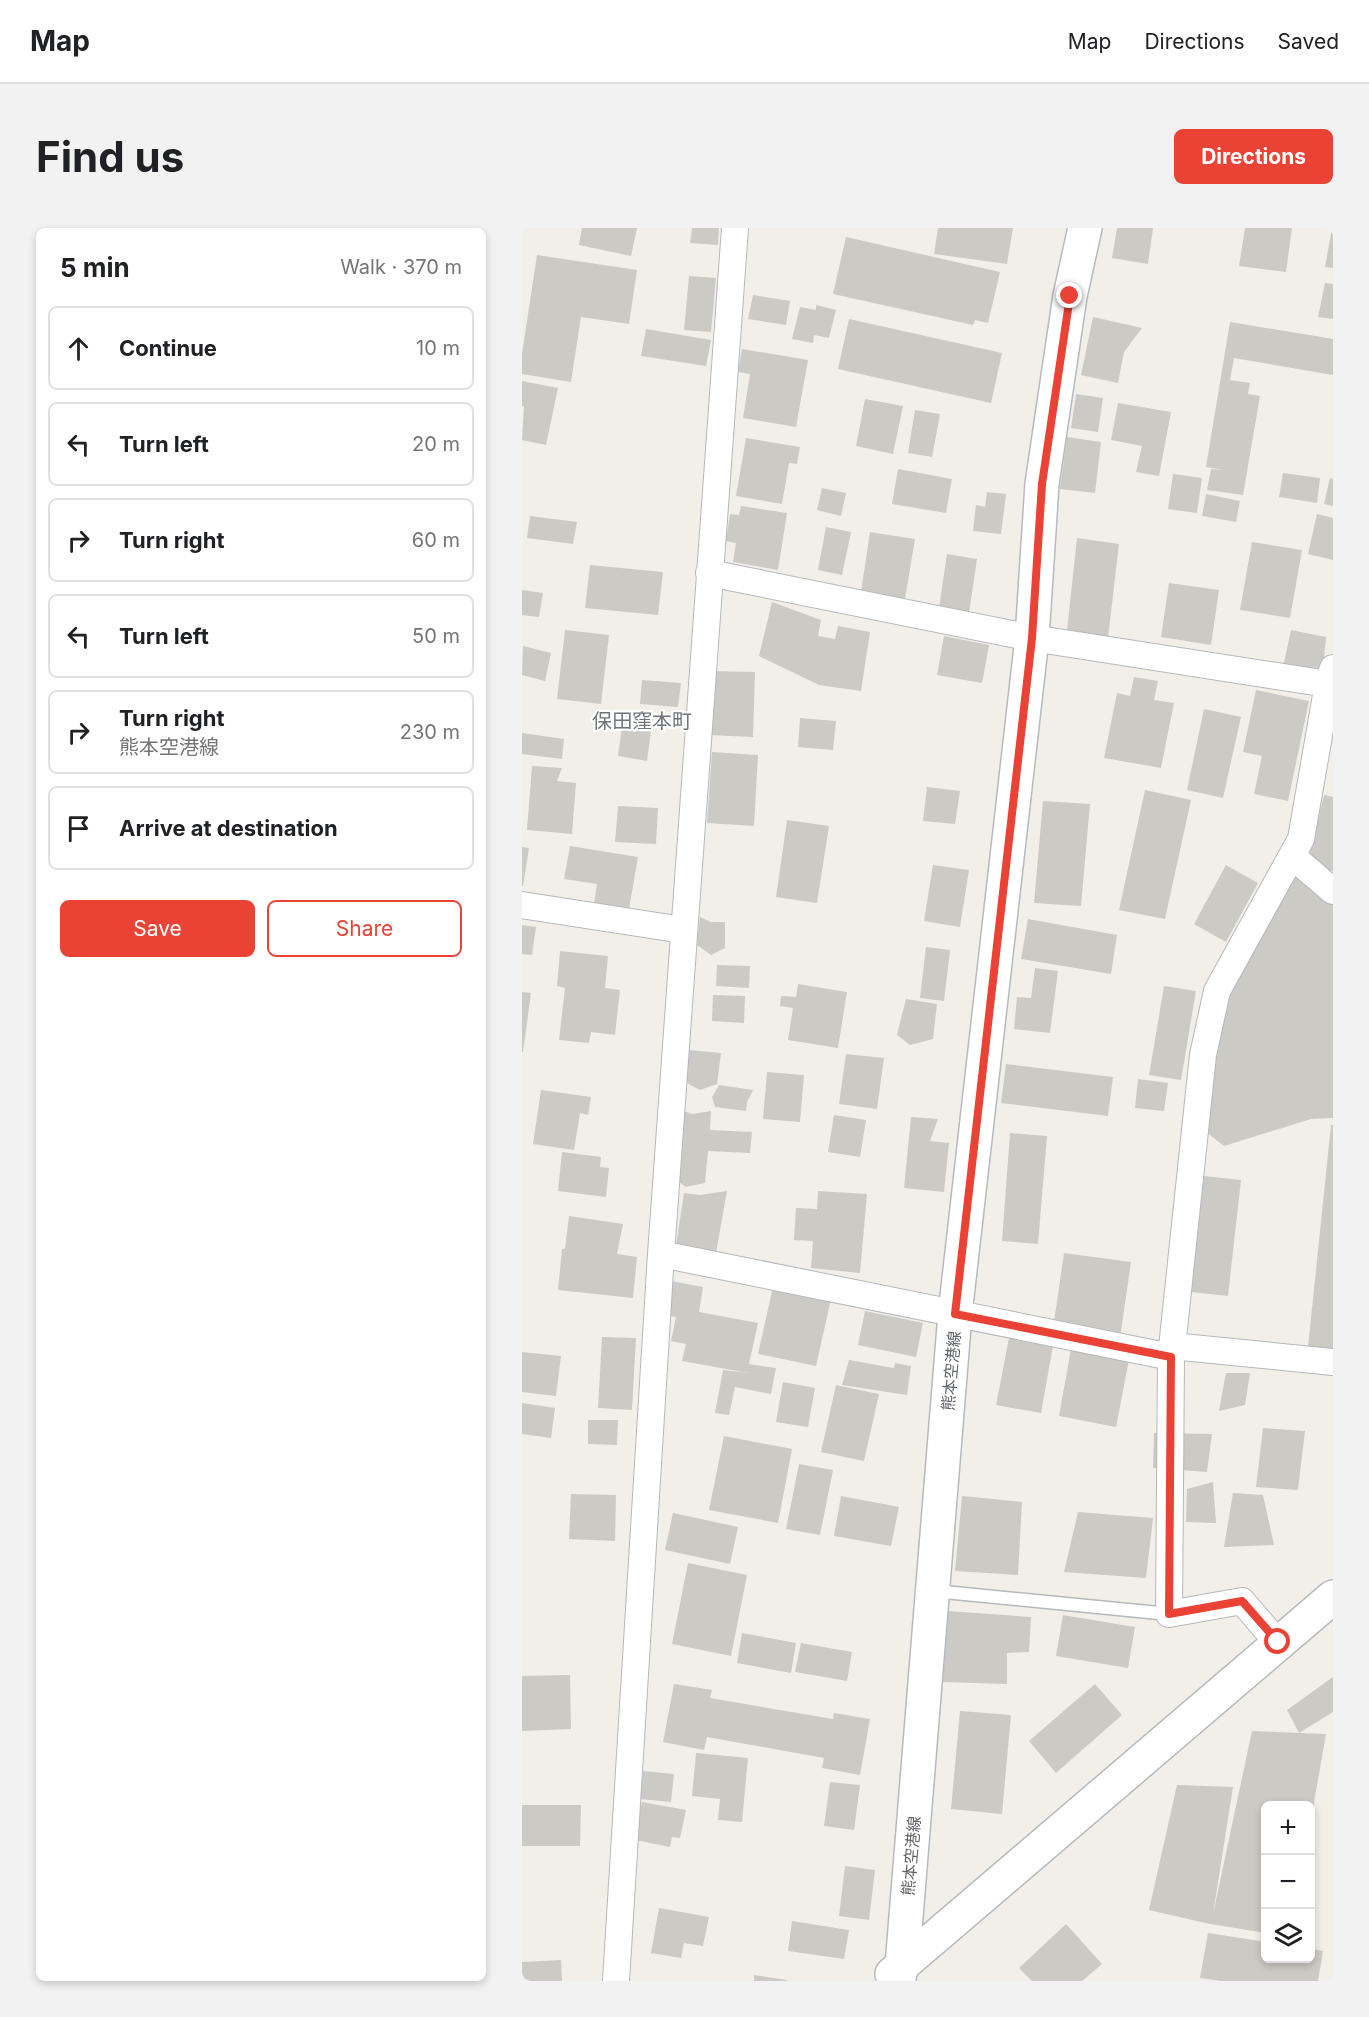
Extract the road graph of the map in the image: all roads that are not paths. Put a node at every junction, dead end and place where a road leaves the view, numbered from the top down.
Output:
1 (735, 228) edge
2 (1085, 228) edge
3 (709, 573) junction
4 (1032, 638) junction
5 (1331, 676) edge
6 (1292, 856) junction
7 (1333, 891) edge
8 (522, 905) edge
9 (683, 930) junction
10 (661, 1254) junction
11 (955, 1314) junction
12 (1171, 1351) junction
13 (1333, 1362) edge
14 (933, 1591) junction
15 (1333, 1597) edge
16 (1169, 1614) junction
17 (1278, 1642) junction
18 (895, 1976) edge
19 (616, 1981) edge

1 - 3 street
2 - 4 main road, 熊本空港線
3 - 4 street
3 - 9 street
4 - 5 street
4 - 11 main road, 熊本空港線
5 - 6 street
6 - 7 street
6 - 12 street
8 - 9 street
9 - 10 street
10 - 11 street
10 - 19 street
11 - 12 street
11 - 14 main road, 熊本空港線
12 - 13 street
12 - 16 street
14 - 16 lane
14 - 18 main road, 熊本空港線
15 - 17 main road
16 - 17 street
17 - 18 main road

